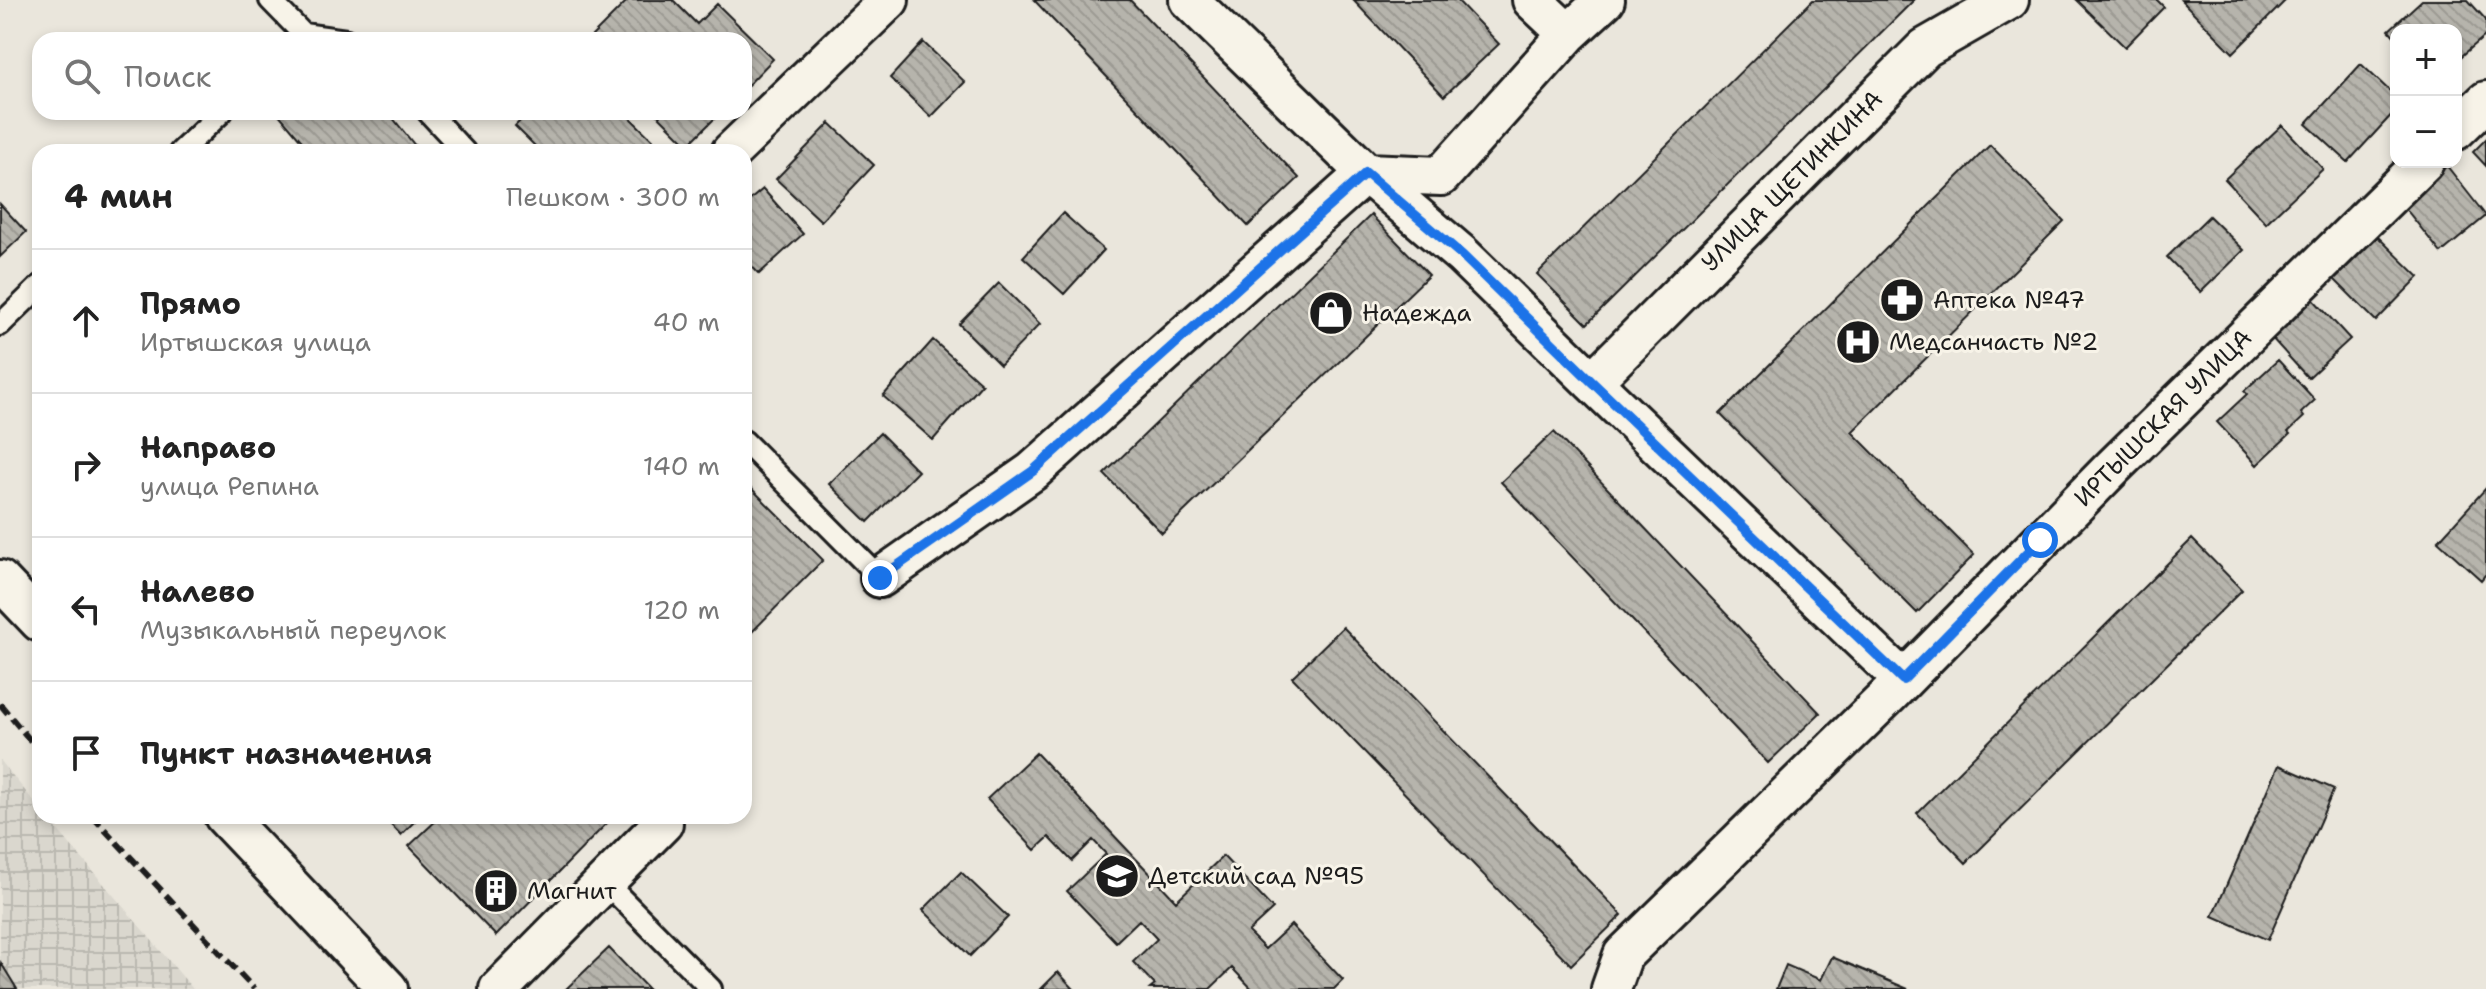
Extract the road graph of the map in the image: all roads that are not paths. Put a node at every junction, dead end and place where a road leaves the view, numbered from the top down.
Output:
1 (270, 0) edge
2 (889, 0) edge
3 (1189, 0) edge
4 (1532, 0) edge
5 (1605, 0) edge
6 (2009, 0) edge
7 (296, 32) edge
8 (1568, 34) junction
9 (2486, 101) edge
10 (214, 120) edge
11 (435, 120) edge
12 (2462, 124) edge
13 (188, 144) edge
14 (458, 144) edge
15 (739, 144) edge
16 (2418, 168) edge
17 (1366, 173) junction
18 (32, 294) edge
19 (0, 325) edge
20 (1592, 382) junction
21 (752, 449) edge
22 (880, 578) joint
23 (0, 580) edge
24 (32, 614) edge
25 (1903, 680) junction
26 (232, 824) edge
27 (655, 824) edge
28 (605, 882) junction
29 (388, 989) edge
30 (499, 989) edge
31 (711, 989) edge
32 (1611, 989) edge

1 - 7 lane
2 - 15 street
3 - 17 street
4 - 8 street
5 - 8 street
6 - 20 street, УЛИЦА ЩЕТИНКИНА
8 - 17 street
9 - 12 street
10 - 13 lane
11 - 14 lane
16 - 25 street, ИРТЫШСКАЯ УЛИЦА
17 - 20 street
17 - 22 street
18 - 19 lane
20 - 25 street
21 - 22 lane
23 - 24 street
25 - 32 street, ИРТЫШСКАЯ УЛИЦА
26 - 29 street
27 - 28 street
28 - 30 street
28 - 31 lane

